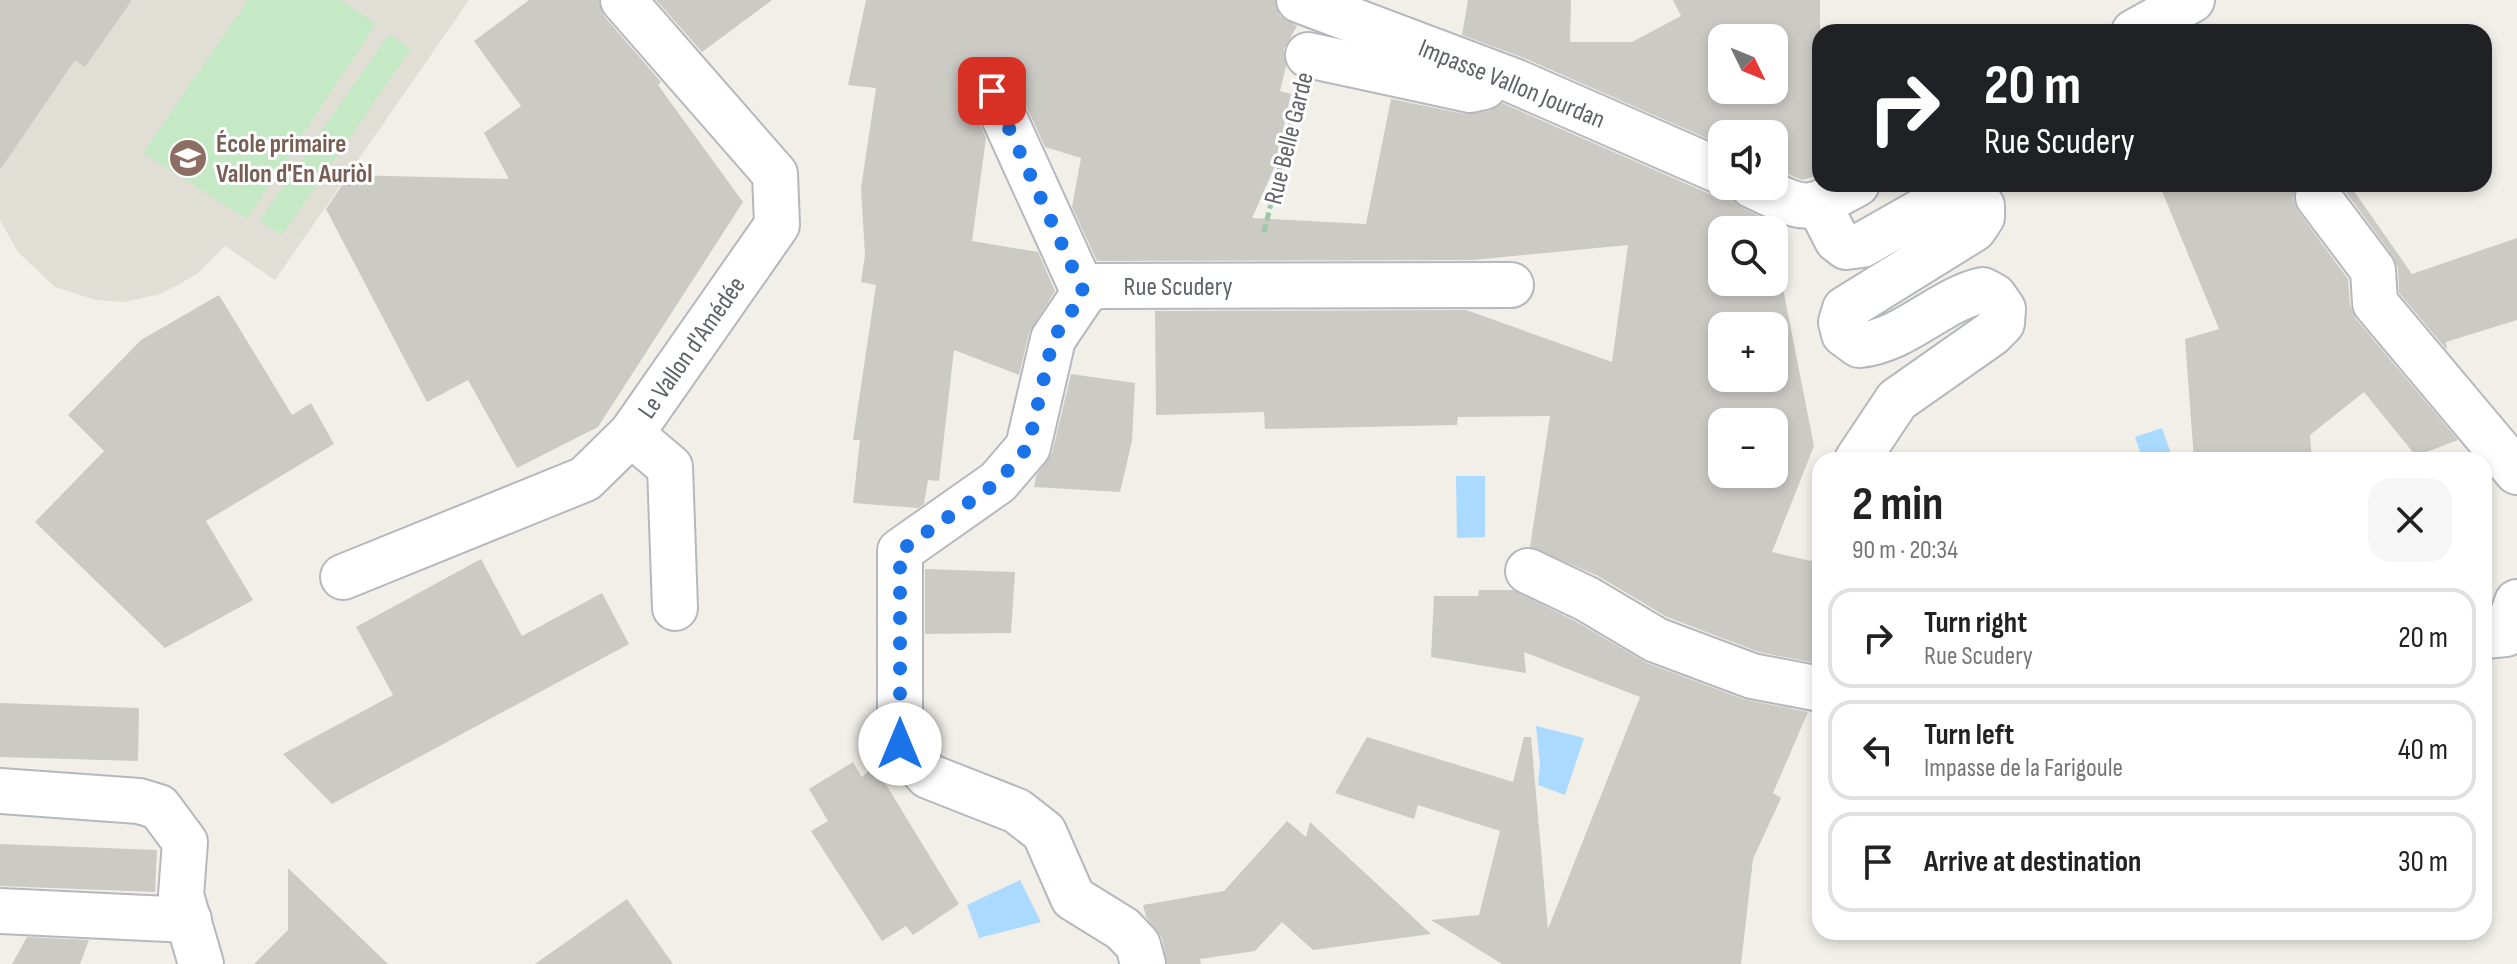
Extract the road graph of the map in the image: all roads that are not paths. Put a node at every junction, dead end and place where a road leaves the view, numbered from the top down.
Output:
1 (623, 0) edge
2 (1299, 0) edge
3 (2192, 0) edge
4 (2148, 24) edge
5 (1308, 55) road end
6 (1514, 81) junction
7 (992, 91) dead end
8 (1708, 166) edge
9 (1843, 192) edge
10 (1963, 192) edge
11 (1963, 192) edge
12 (2318, 197) dead end
13 (1785, 200) edge
14 (1819, 205) junction
15 (1511, 285) dead end
16 (1084, 293) junction
17 (631, 434) junction
18 (1862, 452) edge
19 (2517, 472) edge
20 (1528, 571) dead end
21 (343, 577) dead end
22 (2517, 602) edge
23 (675, 608) dead end
24 (2492, 635) edge
25 (1812, 687) edge
26 (0, 791) edge
27 (0, 911) edge
28 (195, 942) edge
29 (1143, 964) edge

1 - 17 street, Le Vallon d'Amédée
2 - 6 street, Impasse Vallon Jourdan
3 - 4 street
5 - 6 street, Rue Belle Garde
6 - 8 street, Impasse Vallon Jourdan
7 - 16 street
9 - 14 street
10 - 14 street
11 - 18 street
12 - 19 street
13 - 14 street
15 - 16 street, Rue Scudery
16 - 29 street
17 - 21 street, Le Vallon d'Amédée
17 - 23 street
20 - 25 street
22 - 24 street
26 - 28 street
27 - 28 street

